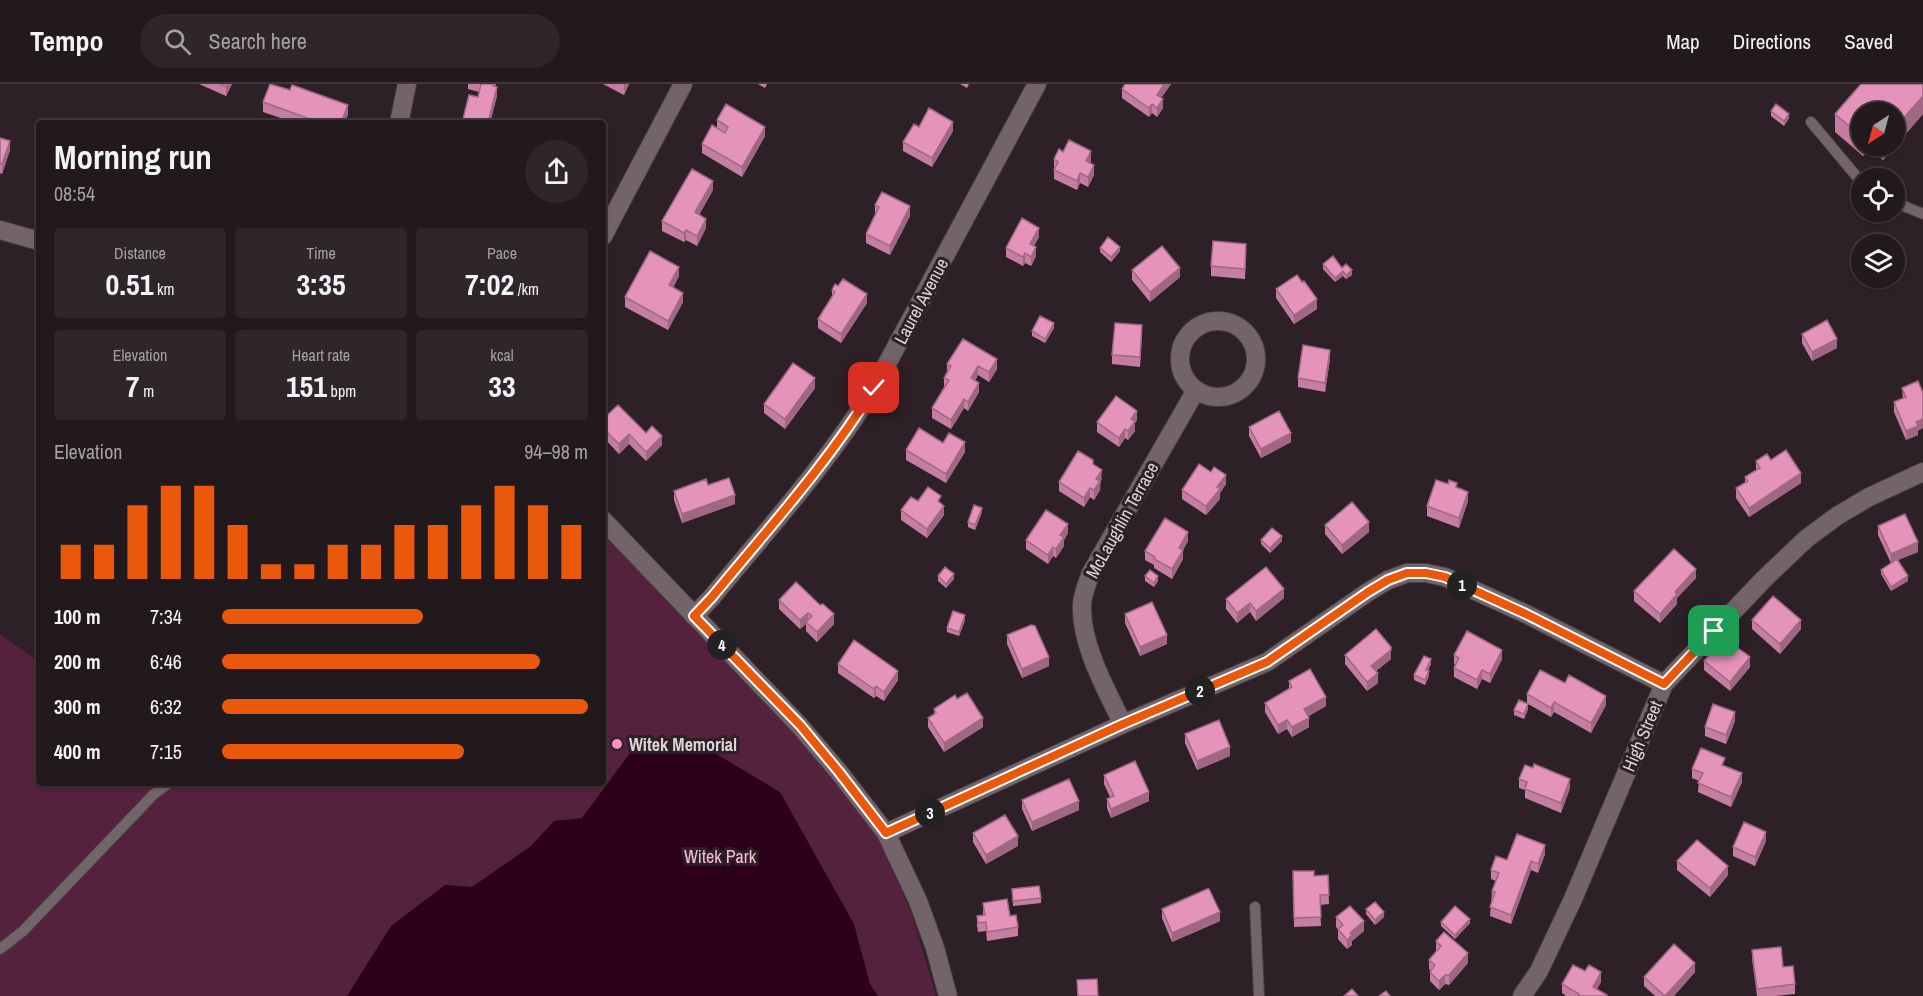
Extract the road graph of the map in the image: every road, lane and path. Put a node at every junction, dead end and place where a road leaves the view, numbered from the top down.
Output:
1 (407, 84) edge
2 (683, 84) edge
3 (1037, 84) edge
4 (400, 120) edge
5 (1810, 122) dead end
6 (1851, 170) edge
7 (1905, 206) edge
8 (1923, 214) edge
9 (0, 230) edge
10 (606, 230) edge
11 (36, 241) edge
12 (1196, 390) junction
13 (1923, 472) edge
14 (606, 523) edge
15 (694, 616) junction
16 (1664, 684) junction
17 (1123, 724) junction
18 (165, 786) edge
19 (886, 833) junction
20 (1255, 907) dead end
21 (0, 949) edge
22 (948, 996) edge
23 (1259, 996) edge
24 (1522, 996) edge

1 - 4 street
2 - 10 street
3 - 15 street, Laurel Avenue
5 - 6 lane
7 - 8 lane
9 - 11 street
12 - 12 street
12 - 17 street, McLaughlin Terrace
13 - 16 street, High Street
14 - 15 street
15 - 19 street
16 - 17 street
16 - 24 street, High Street
17 - 19 street
18 - 21 lane
19 - 22 street
20 - 23 lane

